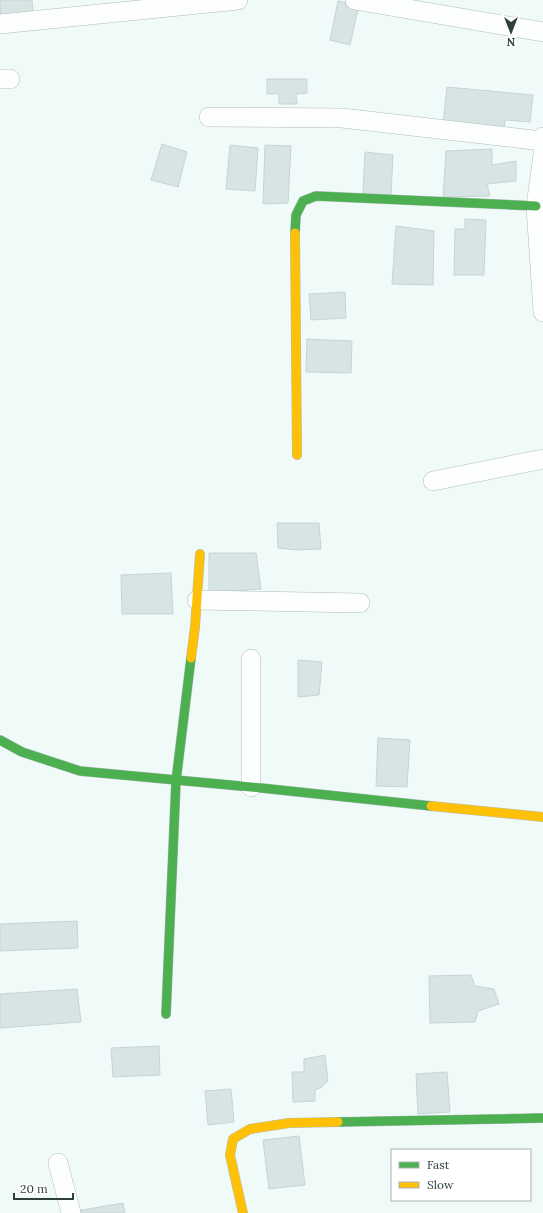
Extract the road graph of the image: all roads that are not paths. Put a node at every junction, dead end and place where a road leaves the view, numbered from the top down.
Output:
1 (238, 0) edge
2 (355, 0) edge
3 (0, 24) edge
4 (543, 32) edge
5 (209, 117) dead end
6 (543, 137) edge
7 (543, 141) edge
8 (536, 206) junction
9 (543, 312) edge
10 (297, 455) dead end
11 (543, 459) edge
12 (433, 481) dead end
13 (200, 554) dead end
14 (197, 600) junction
15 (360, 603) dead end
16 (251, 659) dead end
17 (0, 740) edge
18 (176, 781) junction
19 (251, 787) junction
20 (543, 817) edge
21 (166, 1014) dead end
22 (543, 1118) edge
23 (58, 1163) dead end
24 (71, 1213) edge
25 (243, 1213) edge

1 - 3 street
2 - 4 street
5 - 7 street
6 - 7 street
7 - 8 street
8 - 9 street
8 - 10 street
11 - 12 street
13 - 14 street
14 - 15 street
14 - 18 street
16 - 19 street
17 - 18 street
18 - 19 street
18 - 21 street
19 - 20 street
22 - 25 street
23 - 24 street

